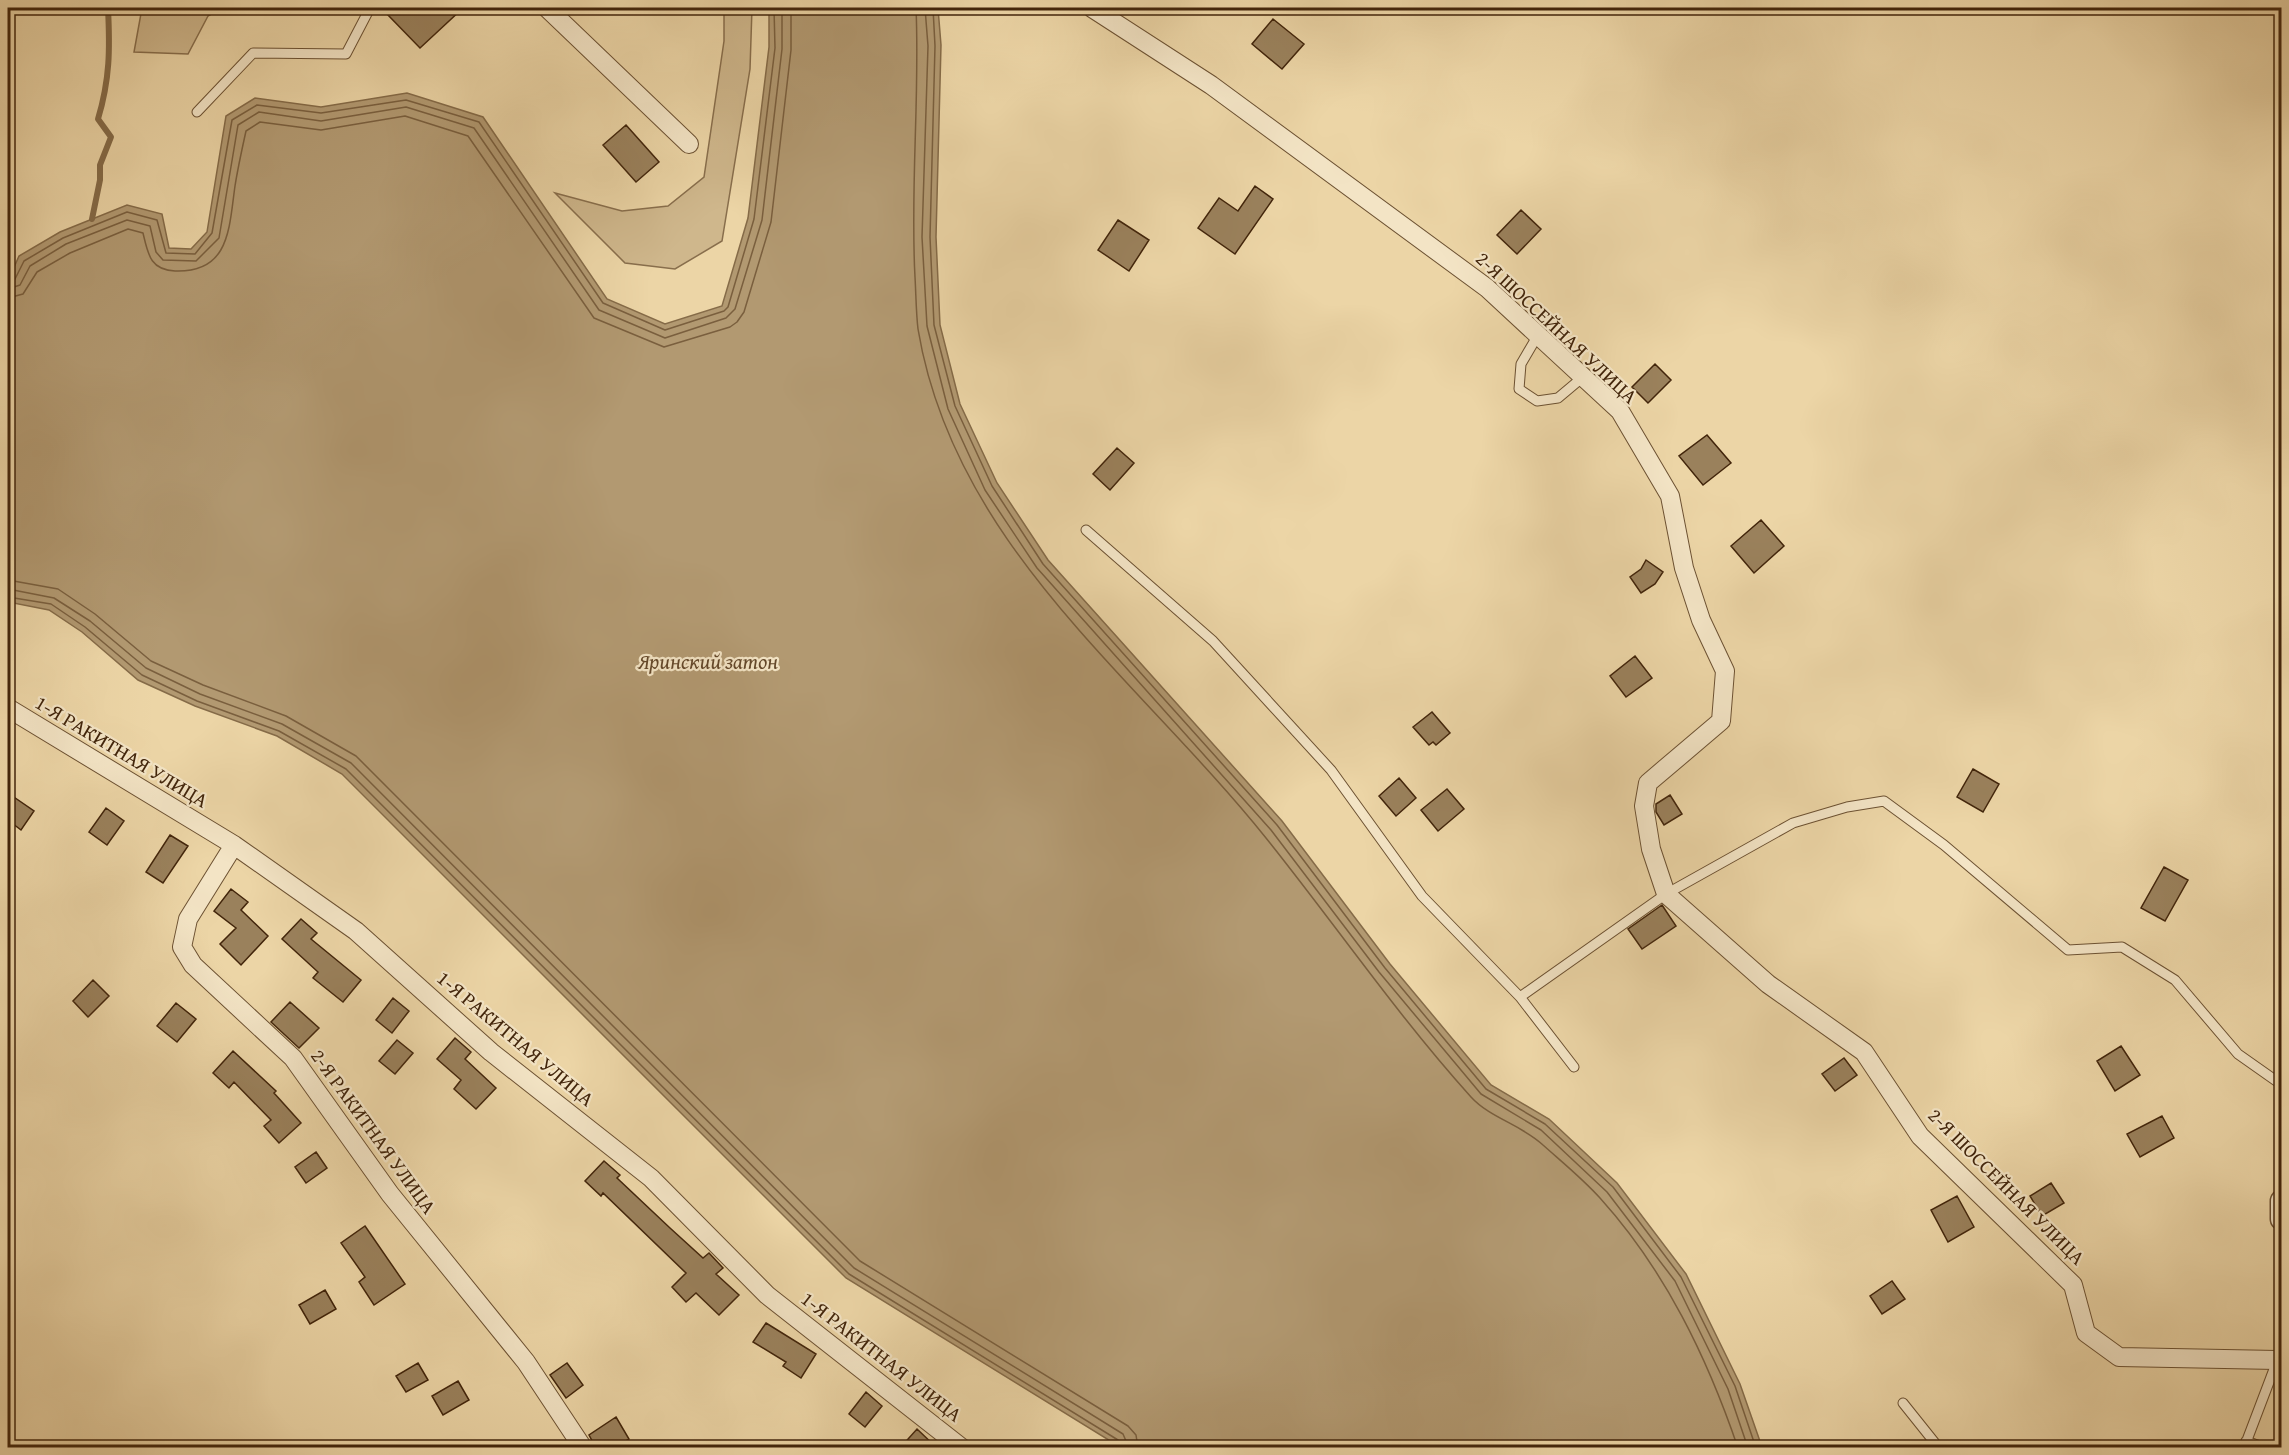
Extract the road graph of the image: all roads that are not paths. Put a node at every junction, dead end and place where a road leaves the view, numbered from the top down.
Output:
1 (370, 8) edge
2 (547, 8) edge
3 (1092, 8) edge
4 (197, 112) dead end
5 (688, 144) dead end
6 (1538, 335) junction
7 (1584, 377) junction
8 (1086, 530) dead end
9 (8, 708) edge
10 (234, 845) junction
11 (1666, 894) junction
12 (1520, 997) junction
13 (1574, 1067) dead end
14 (2282, 1085) edge
15 (2282, 1201) edge
16 (2282, 1220) edge
17 (2279, 1354) edge
18 (1903, 1403) dead end
19 (2245, 1444) edge
20 (583, 1448) edge
21 (962, 1448) edge
22 (1940, 1448) edge
23 (2265, 1448) edge

1 - 4 lane
2 - 5 street
3 - 6 street, 2-Я ШОССЕЙНАЯ УЛИЦА
6 - 7 street, 2-Я ШОССЕЙНАЯ УЛИЦА
6 - 7 lane
7 - 11 street, 2-Я ШОССЕЙНАЯ УЛИЦА
8 - 12 lane
9 - 10 street, 1-Я РАКИТНАЯ УЛИЦА
10 - 20 street, 2-Я РАКИТНАЯ УЛИЦА
10 - 21 street, 1-Я РАКИТНАЯ УЛИЦА
11 - 12 lane
11 - 14 lane
11 - 17 street, 2-Я ШОССЕЙНАЯ УЛИЦА
12 - 13 lane
15 - 16 street
17 - 19 lane
18 - 22 lane
19 - 23 lane

